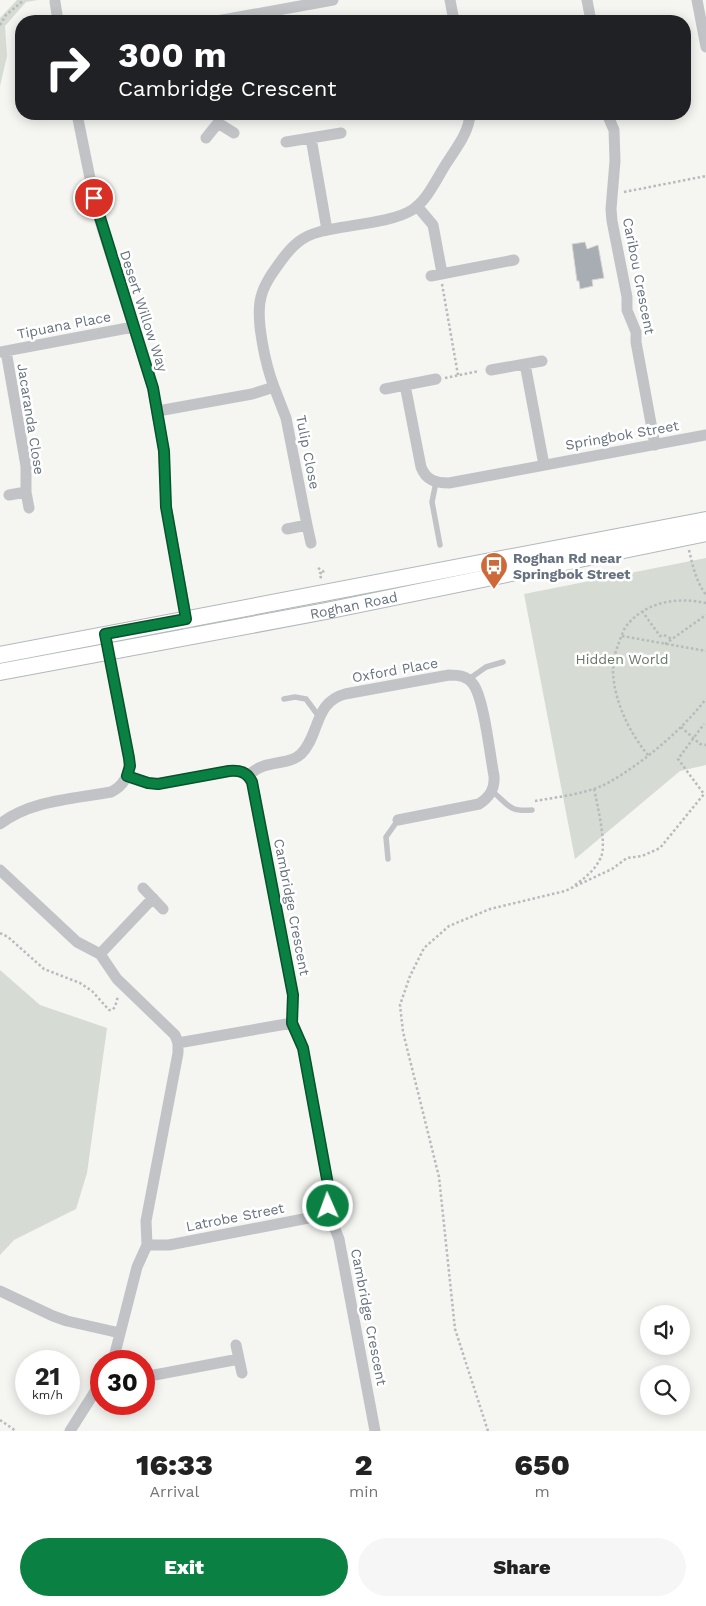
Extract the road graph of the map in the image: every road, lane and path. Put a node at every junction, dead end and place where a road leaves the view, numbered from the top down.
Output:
1 (24, 0) edge
2 (333, 0) edge
3 (450, 0) edge
4 (587, 0) edge
5 (697, 0) edge
6 (55, 1) edge
7 (57, 15) edge
8 (250, 15) edge
9 (453, 15) edge
10 (590, 15) edge
11 (0, 25) edge
12 (706, 47) edge
13 (78, 120) edge
14 (216, 120) edge
15 (219, 120) edge
16 (469, 120) edge
17 (610, 120) edge
18 (234, 132) dead end
19 (341, 133) dead end
20 (206, 138) dead end
21 (310, 138) junction
22 (286, 142) dead end
23 (706, 176) edge
24 (612, 194) junction
25 (417, 206) junction
26 (327, 230) junction
27 (514, 260) dead end
28 (436, 274) junction
29 (133, 327) junction
30 (3, 352) edge
31 (542, 361) dead end
32 (525, 364) junction
33 (491, 370) joint
34 (458, 375) junction
35 (436, 380) joint
36 (405, 385) junction
37 (274, 387) junction
38 (385, 389) dead end
39 (158, 411) junction
40 (706, 435) edge
41 (655, 445) junction
42 (544, 465) junction
43 (436, 482) junction
44 (26, 492) junction
45 (9, 495) dead end
46 (29, 508) dead end
47 (706, 520) edge
48 (307, 525) junction
49 (286, 529) dead end
50 (706, 533) edge
51 (311, 543) dead end
52 (440, 545) dead end
53 (690, 555) dead end
54 (318, 568) dead end
55 (322, 583) dead end
56 (706, 595) edge
57 (706, 603) edge
58 (642, 611) junction
59 (706, 615) edge
60 (186, 619) junction
61 (105, 634) junction
62 (622, 636) junction
63 (190, 638) junction
64 (672, 639) junction
65 (666, 644) junction
66 (706, 650) edge
67 (108, 652) junction
68 (0, 655) edge
69 (503, 662) dead end
70 (0, 672) edge
71 (469, 680) junction
72 (284, 699) dead end
73 (706, 699) edge
74 (320, 718) junction
75 (704, 724) dead end
76 (681, 727) junction
77 (694, 738) junction
78 (706, 746) edge
79 (648, 755) junction
80 (127, 776) junction
81 (248, 776) junction
82 (594, 788) junction
83 (492, 791) junction
84 (526, 802) dead end
85 (532, 810) dead end
86 (398, 820) joint
87 (0, 824) edge
88 (388, 859) dead end
89 (0, 870) edge
90 (143, 888) dead end
91 (565, 892) junction
92 (153, 898) junction
93 (163, 908) dead end
94 (0, 933) edge
95 (100, 954) junction
96 (126, 988) junction
97 (292, 1023) junction
98 (178, 1043) junction
99 (329, 1214) junction
100 (147, 1246) junction
101 (0, 1291) edge
102 (120, 1333) junction
103 (236, 1345) dead end
104 (116, 1350) edge
105 (239, 1359) junction
106 (242, 1373) dead end
107 (155, 1375) edge
108 (90, 1399) edge
109 (0, 1420) edge
110 (16, 1431) edge
111 (70, 1431) edge
112 (375, 1431) edge
113 (488, 1431) edge

1 - 11 path
2 - 8 street
3 - 9 street
4 - 10 street
5 - 12 street
6 - 7 street
13 - 29 street, Desert Willow Way
14 - 20 street
15 - 18 street
16 - 25 street
17 - 24 street, Caribou Crescent
19 - 21 street
21 - 22 street
21 - 26 street
23 - 24 path
24 - 41 street, Caribou Crescent
25 - 26 street, Tulip Close
25 - 28 street
26 - 37 street, Tulip Close
27 - 28 street
28 - 34 path
29 - 30 street, Tipuana Place
29 - 39 street, Desert Willow Way
30 - 44 street, Jacaranda Close
31 - 32 street
32 - 33 street
32 - 42 street
33 - 34 path
34 - 35 path
35 - 36 street
36 - 38 street
36 - 43 street
37 - 39 street
37 - 48 street, Tulip Close
39 - 60 street, Desert Willow Way
40 - 41 street, Springbok Street
41 - 42 street, Springbok Street
42 - 43 street, Springbok Street
43 - 52 lane
44 - 45 street, Jacaranda Close
44 - 46 street, Jacaranda Close
47 - 60 main road, Roghan Road
48 - 49 street
48 - 51 street, Tulip Close
50 - 63 main road, Roghan Road
53 - 56 path
54 - 55 path
57 - 58 path
58 - 62 path
58 - 64 path
59 - 64 path
60 - 61 main road, Roghan Road
60 - 63 street, Desert Willow Way
61 - 67 street
61 - 68 main road, Roghan Road
62 - 65 path
62 - 79 path
63 - 67 main road, Roghan Road
64 - 65 path
65 - 66 path
67 - 70 main road, Roghan Road
67 - 80 street
69 - 71 lane
71 - 74 street, Oxford Place
71 - 83 street
72 - 74 lane
73 - 76 path
74 - 81 street, Oxford Place
75 - 77 path
76 - 77 path
76 - 79 path
77 - 78 path
77 - 91 path
79 - 82 path
80 - 81 street
80 - 87 street
81 - 97 street, Cambridge Crescent
82 - 84 path
82 - 91 path
83 - 85 lane
83 - 86 street
86 - 88 lane
89 - 95 street
90 - 92 street
91 - 113 path
92 - 93 street
92 - 95 street
94 - 96 path
95 - 96 street
96 - 98 street
97 - 98 street
97 - 99 street, Cambridge Crescent
98 - 100 street
99 - 100 street, Latrobe Street
99 - 112 street, Cambridge Crescent
100 - 102 street
101 - 102 street
102 - 104 street
103 - 105 street
105 - 106 street
105 - 107 street
108 - 111 street
109 - 110 path

